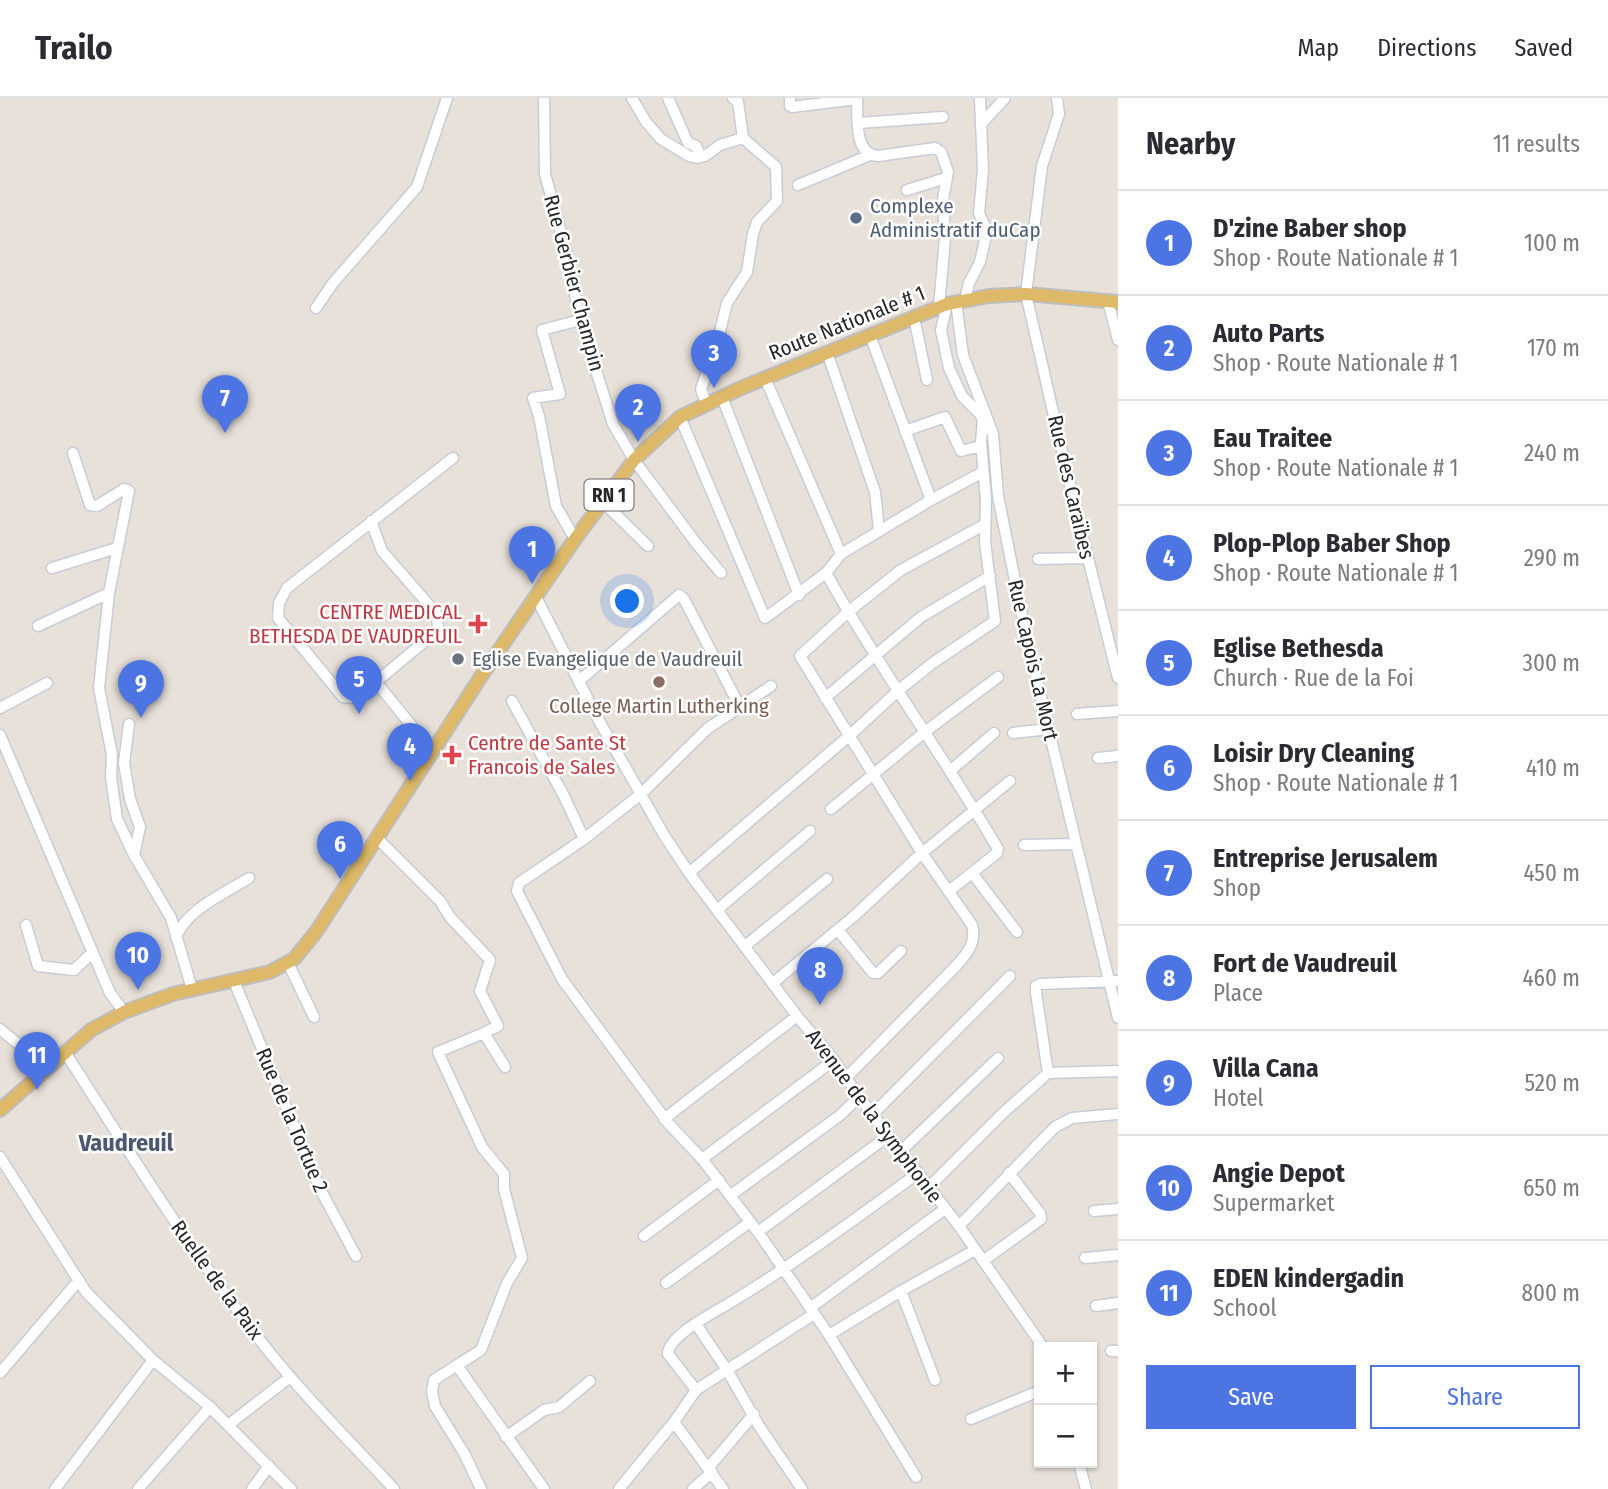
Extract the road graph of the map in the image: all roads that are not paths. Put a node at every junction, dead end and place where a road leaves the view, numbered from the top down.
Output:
1 (447, 98) edge
2 (544, 98) edge
3 (632, 98) edge
4 (668, 98) edge
5 (733, 98) edge
6 (790, 98) edge
7 (980, 98) edge
8 (1005, 98) edge
9 (1057, 98) edge
10 (857, 99) edge
11 (825, 101) edge
12 (943, 117) dead end
13 (859, 122) junction
14 (981, 124) junction
15 (743, 138) junction
16 (870, 155) junction
17 (701, 158) junction
18 (946, 178) junction
19 (798, 185) dead end
20 (907, 190) dead end
21 (1026, 294) junction
22 (1113, 301) edge
23 (952, 303) junction
24 (317, 309) dead end
25 (915, 317) junction
26 (580, 320) junction
27 (870, 335) junction
28 (1118, 340) edge
29 (827, 352) junction
30 (765, 378) junction
31 (926, 380) dead end
32 (722, 397) junction
33 (706, 403) junction
34 (680, 417) junction
35 (905, 431) junction
36 (981, 446) junction
37 (73, 453) dead end
38 (453, 458) dead end
39 (634, 460) junction
40 (983, 472) junction
41 (930, 500) junction
42 (603, 502) junction
43 (371, 521) junction
44 (984, 525) junction
45 (879, 530) junction
46 (575, 540) junction
47 (648, 546) dead end
48 (117, 548) junction
49 (841, 554) junction
50 (1088, 558) junction
51 (1038, 559) dead end
52 (52, 568) dead end
53 (721, 573) dead end
54 (826, 573) junction
55 (990, 576) junction
56 (109, 593) junction
57 (799, 595) junction
58 (536, 597) junction
59 (848, 612) junction
60 (38, 626) dead end
61 (876, 655) junction
62 (998, 677) dead end
63 (1118, 678) edge
64 (579, 681) junction
65 (376, 682) junction
66 (47, 683) dead end
67 (771, 686) dead end
68 (899, 690) junction
69 (825, 698) junction
70 (512, 701) dead end
71 (740, 707) junction
72 (0, 708) edge
73 (1118, 711) edge
74 (1076, 714) dead end
75 (129, 724) dead end
76 (1048, 729) junction
77 (926, 731) junction
78 (994, 733) dead end
79 (1013, 733) dead end
80 (0, 735) edge
81 (849, 736) junction
82 (433, 752) junction
83 (1118, 756) edge
84 (1098, 758) dead end
85 (950, 771) junction
86 (873, 774) junction
87 (1010, 780) dead end
88 (640, 794) junction
89 (831, 809) dead end
90 (975, 810) junction
91 (810, 831) dead end
92 (377, 838) junction
93 (584, 839) junction
94 (1076, 844) junction
95 (1024, 845) dead end
96 (922, 853) junction
97 (134, 855) junction
98 (689, 873) junction
99 (972, 873) junction
100 (249, 878) dead end
101 (827, 878) dead end
102 (949, 891) junction
103 (717, 910) junction
104 (26, 925) dead end
105 (838, 930) junction
106 (1017, 932) dead end
107 (176, 937) junction
108 (745, 946) junction
109 (901, 951) dead end
110 (92, 953) junction
111 (288, 963) junction
112 (1010, 976) dead end
113 (234, 981) junction
114 (1114, 981) edge
115 (773, 983) junction
116 (192, 989) junction
117 (124, 1012) junction
118 (797, 1016) junction
119 (314, 1017) dead end
120 (1118, 1018) edge
121 (0, 1029) edge
122 (484, 1033) junction
123 (60, 1056) junction
124 (998, 1058) dead end
125 (834, 1060) junction
126 (505, 1067) dead end
127 (1118, 1071) edge
128 (1048, 1073) junction
129 (846, 1078) junction
130 (859, 1097) junction
131 (0, 1110) edge
132 (873, 1114) junction
133 (1118, 1114) edge
134 (664, 1119) junction
135 (888, 1136) junction
136 (900, 1152) junction
137 (0, 1157) edge
138 (702, 1159) junction
139 (1009, 1173) junction
140 (917, 1174) junction
141 (719, 1180) junction
142 (928, 1188) junction
143 (731, 1195) junction
144 (945, 1209) junction
145 (1118, 1209) edge
146 (1094, 1210) dead end
147 (750, 1222) junction
148 (958, 1226) junction
149 (758, 1232) junction
150 (644, 1236) dead end
151 (975, 1250) junction
152 (1118, 1255) edge
153 (356, 1256) dead end
154 (1086, 1258) dead end
155 (983, 1261) junction
156 (784, 1270) junction
157 (79, 1280) junction
158 (666, 1283) dead end
159 (901, 1291) junction
160 (1118, 1303) edge
161 (1096, 1306) dead end
162 (812, 1311) junction
163 (696, 1324) junction
164 (829, 1335) junction
165 (1040, 1342) edge
166 (153, 1360) junction
167 (458, 1367) junction
168 (727, 1370) junction
169 (0, 1373) edge
170 (290, 1377) junction
171 (935, 1380) dead end
172 (590, 1381) dead end
173 (696, 1390) junction
174 (1034, 1393) edge
175 (210, 1407) junction
176 (754, 1414) junction
177 (971, 1419) dead end
178 (674, 1422) junction
179 (228, 1425) junction
180 (506, 1437) junction
181 (269, 1466) junction
182 (1080, 1468) edge
183 (710, 1469) junction
184 (916, 1477) dead end
185 (55, 1489) edge
186 (138, 1489) edge
187 (252, 1489) edge
188 (291, 1489) edge
189 (394, 1489) edge
190 (481, 1489) edge
191 (544, 1489) edge
192 (619, 1489) edge
193 (693, 1489) edge
194 (723, 1489) edge
195 (802, 1489) edge
196 (1086, 1489) edge

1 - 24 street
2 - 26 street, Rue Gerbier Champin
3 - 17 street
4 - 17 street
5 - 15 street
6 - 11 street
7 - 14 street
8 - 14 street
9 - 21 street
10 - 11 street
10 - 13 street
12 - 13 street
13 - 16 street
14 - 23 street
15 - 17 street
15 - 33 street
16 - 18 street
16 - 19 street
18 - 20 street
18 - 23 street
21 - 22 main road, Route Nationale # 1 / RN 1
21 - 23 main road, Route Nationale # 1 / RN 1
21 - 50 street, Rue des Caraïbes
22 - 28 street
23 - 25 main road, Route Nationale # 1 / RN 1
23 - 36 street
23 - 76 street, Rue Capois La Mort
25 - 27 main road, Route Nationale # 1 / RN 1
25 - 31 street
26 - 39 street, Rue Gerbier Champin
26 - 46 street
27 - 29 main road, Route Nationale # 1 / RN 1
27 - 35 street
29 - 30 main road, Route Nationale # 1 / RN 1
29 - 45 street
30 - 32 main road, Route Nationale # 1 / RN 1
30 - 49 street
32 - 33 main road, Route Nationale # 1 / RN 1
32 - 57 street
33 - 34 main road, Route Nationale # 1 / RN 1
34 - 39 main road, Route Nationale # 1 / RN 1
34 - 57 street
35 - 36 street
35 - 41 street
36 - 40 street
37 - 48 street
38 - 43 street
39 - 42 main road, Route Nationale # 1 / RN 1
39 - 53 street, Rue Gerbier Champin
40 - 41 street
40 - 44 street
41 - 45 street
42 - 46 main road, Route Nationale # 1 / RN 1
42 - 47 street
43 - 65 street
43 - 65 street
44 - 55 street
44 - 59 street
45 - 49 street
46 - 58 main road, Route Nationale # 1 / RN 1
48 - 52 street
48 - 56 street
49 - 54 street
50 - 51 street
50 - 63 street, Rue des Caraïbes
54 - 57 street
54 - 59 street
55 - 61 street
55 - 68 street
56 - 60 street
56 - 97 street
58 - 64 street, Avenue de la Symphonie
58 - 82 main road, Route Nationale # 1 / RN 1
59 - 61 street
59 - 69 street
61 - 68 street
61 - 69 street
62 - 77 street
64 - 71 street
64 - 88 street, Avenue de la Symphonie
65 - 82 street
66 - 72 street
67 - 71 street
68 - 77 street
68 - 81 street
69 - 81 street
70 - 93 street
71 - 88 street
73 - 74 street
75 - 97 street
76 - 79 street
76 - 94 street, Rue Capois La Mort
77 - 85 street
77 - 86 street
78 - 85 street
80 - 110 street
81 - 86 street
81 - 98 street
82 - 92 main road, Route Nationale # 1 / RN 1
83 - 84 street
85 - 90 street
86 - 89 street
86 - 96 street
87 - 90 street
88 - 93 street
88 - 98 street, Avenue de la Symphonie
90 - 96 street
90 - 99 street
91 - 103 street
92 - 111 main road, Route Nationale # 1 / RN 1
92 - 122 street
93 - 134 street
94 - 95 street
94 - 114 street, Rue Capois La Mort
96 - 102 street
96 - 105 street
97 - 107 street
98 - 103 street, Avenue de la Symphonie
99 - 102 street
99 - 106 street
100 - 107 street
101 - 108 street
102 - 129 street
103 - 108 street, Avenue de la Symphonie
104 - 110 street
105 - 109 street
105 - 115 street
107 - 116 street
108 - 115 street, Avenue de la Symphonie
110 - 117 street
111 - 113 main road, Route Nationale # 1 / RN 1
111 - 119 street
112 - 132 street
113 - 116 main road, Route Nationale # 1 / RN 1
113 - 153 street, Rue de la Tortue 2
114 - 120 street, Rue Capois La Mort
114 - 128 street
115 - 118 street, Avenue de la Symphonie
116 - 117 main road, Route Nationale # 1 / RN 1
117 - 123 main road, Route Nationale # 1 / RN 1
118 - 125 street, Avenue de la Symphonie
118 - 134 street
121 - 123 street
122 - 126 street
122 - 167 street
123 - 131 main road, Route Nationale # 1 / RN 1
123 - 170 street, Ruelle de la Paix
124 - 136 street
125 - 129 street, Avenue de la Symphonie
125 - 138 street
127 - 128 street
128 - 142 street
129 - 130 street, Avenue de la Symphonie
130 - 132 street, Avenue de la Symphonie
130 - 143 street
132 - 135 street, Avenue de la Symphonie
133 - 139 street
134 - 138 street
135 - 136 street, Avenue de la Symphonie
135 - 149 street
136 - 140 street, Avenue de la Symphonie
137 - 157 street
138 - 141 street
139 - 148 street
139 - 155 street
140 - 142 street, Avenue de la Symphonie
140 - 156 street
141 - 143 street
141 - 150 street
142 - 144 street, Avenue de la Symphonie
143 - 147 street
144 - 148 street, Avenue de la Symphonie
144 - 162 street
145 - 146 street
147 - 149 street
147 - 158 street
148 - 151 street, Avenue de la Symphonie
149 - 156 street
151 - 155 street, Avenue de la Symphonie
151 - 159 street
152 - 154 street
155 - 165 street, Avenue de la Symphonie
156 - 162 street
156 - 163 street
157 - 166 street
157 - 169 street
159 - 164 street
159 - 171 street
160 - 161 street
162 - 164 street
162 - 168 street
163 - 168 street
163 - 173 street
164 - 184 street
166 - 175 street
166 - 185 street
167 - 180 street
167 - 190 street
168 - 173 street
168 - 176 street
170 - 179 street
170 - 189 street, Ruelle de la Paix
172 - 180 street
173 - 178 street
174 - 177 street
175 - 179 street
175 - 186 street
176 - 183 street
176 - 195 street
178 - 183 street
178 - 192 street
179 - 181 street
180 - 191 street
181 - 187 street
181 - 188 street
182 - 196 street
183 - 193 street
183 - 194 street

